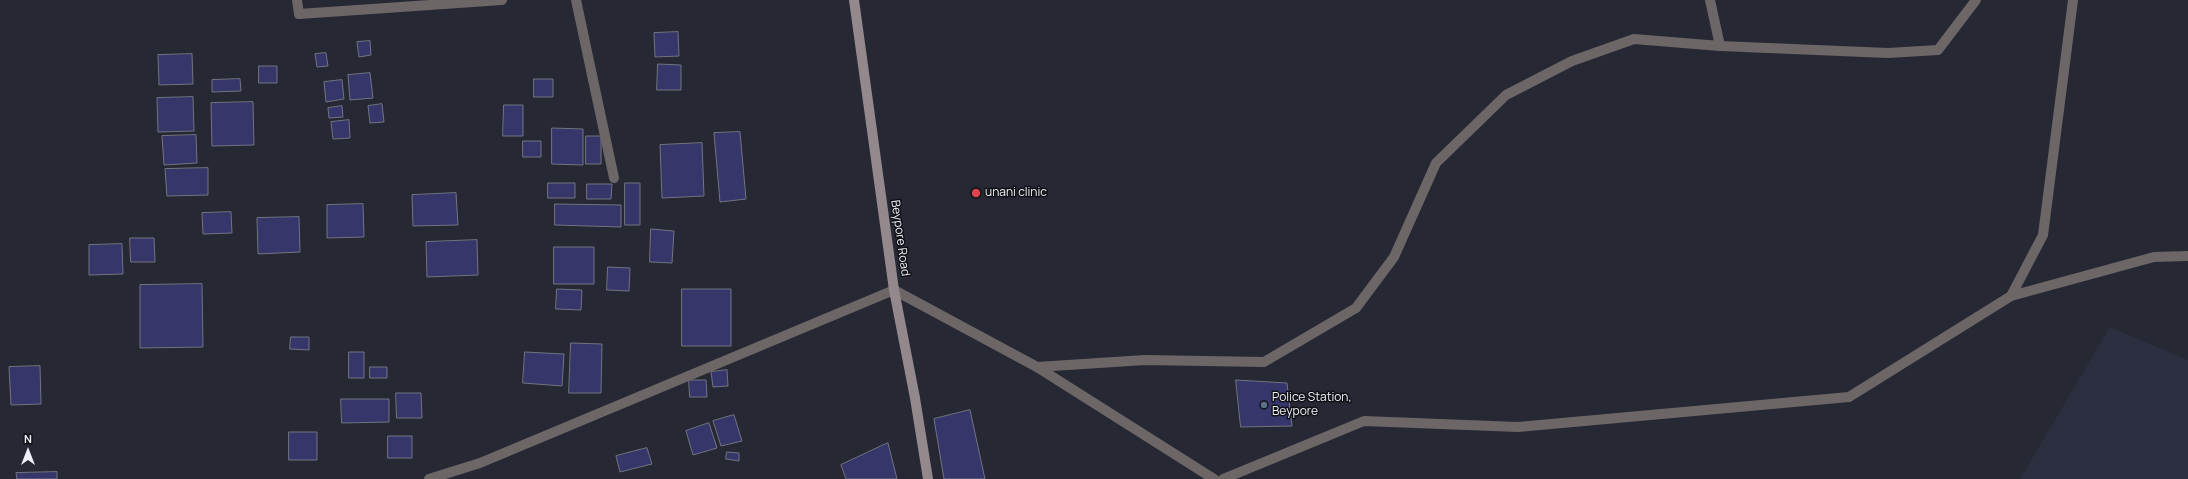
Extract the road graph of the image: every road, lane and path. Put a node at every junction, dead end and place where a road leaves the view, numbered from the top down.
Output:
1 (297, 0) edge
2 (502, 0) edge
3 (576, 0) edge
4 (854, 0) edge
5 (1710, 0) edge
6 (1976, 0) edge
7 (2073, 0) edge
8 (1720, 46) junction
9 (614, 178) dead end
10 (2188, 256) edge
11 (894, 290) junction
12 (2011, 296) junction
13 (1037, 367) junction
14 (428, 479) edge
15 (928, 479) edge
16 (1214, 479) edge
17 (1223, 479) edge

1 - 2 street
3 - 9 street
4 - 11 main road, Beypore Road
5 - 8 street
6 - 8 street
7 - 12 street
8 - 13 street
10 - 12 street
11 - 13 street
11 - 14 street
11 - 15 main road, Beypore Road
12 - 17 street
13 - 16 street

